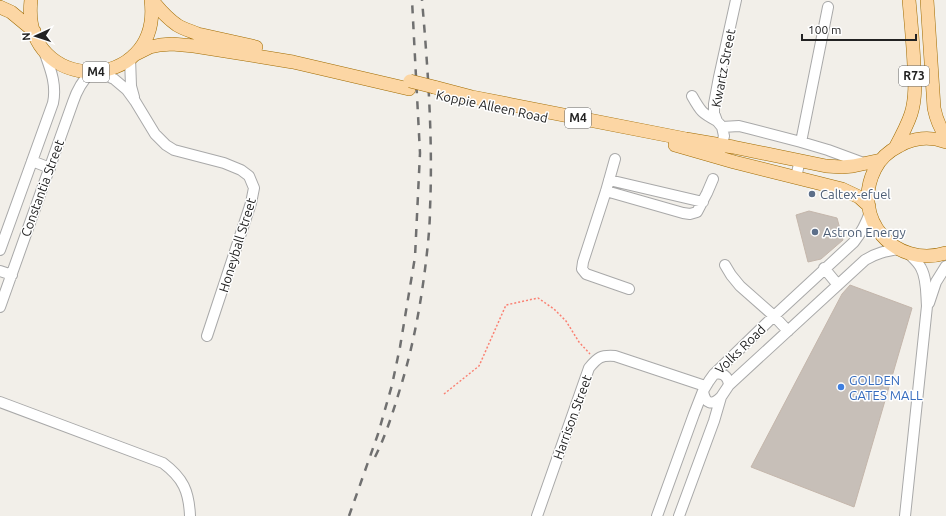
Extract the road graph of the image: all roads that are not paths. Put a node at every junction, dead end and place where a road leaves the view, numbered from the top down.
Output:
1 (31, 0) edge
2 (152, 0) edge
3 (736, 0) edge
4 (909, 0) edge
5 (927, 0) edge
6 (828, 6) dead end
7 (0, 7) edge
8 (34, 31) junction
9 (44, 50) junction
10 (132, 57) junction
11 (932, 68) junction
12 (94, 72) junction
13 (410, 85) junction
14 (692, 96) dead end
15 (135, 101) junction
16 (719, 124) junction
17 (906, 128) junction
18 (946, 137) edge
19 (801, 142) junction
20 (946, 142) edge
21 (895, 148) junction
22 (720, 151) junction
23 (615, 159) dead end
24 (800, 160) junction
25 (881, 160) junction
26 (32, 162) junction
27 (866, 164) junction
28 (50, 168) junction
29 (796, 177) junction
30 (713, 179) dead end
31 (609, 180) junction
32 (606, 191) junction
33 (703, 202) junction
34 (869, 209) junction
35 (0, 250) edge
36 (904, 252) junction
37 (946, 253) edge
38 (725, 265) dead end
39 (946, 266) edge
40 (824, 268) junction
41 (0, 271) edge
42 (12, 275) junction
43 (838, 285) junction
44 (629, 289) dead end
45 (927, 306) junction
46 (0, 307) edge
47 (774, 316) junction
48 (788, 331) junction
49 (207, 336) dead end
50 (714, 374) junction
51 (729, 385) junction
52 (704, 388) junction
53 (722, 397) junction
54 (0, 402) edge
55 (190, 516) edge
56 (537, 516) edge
57 (657, 516) edge
58 (679, 516) edge
59 (905, 516) edge

1 - 8 main road, M4
2 - 10 main road, M4
2 - 13 main road, Koppie Alleen Road / M4
3 - 16 street, Kwartz Street
4 - 17 main road, R73
5 - 11 main road, R73
6 - 19 street
7 - 8 main road, M4
8 - 9 main road, M4
9 - 12 main road, M4
9 - 26 street, Constantia Street
10 - 12 main road, M4
10 - 13 main road, Koppie Alleen Road / M4
10 - 15 street, Honeyball Street
11 - 17 main road
11 - 18 main road, R73
12 - 15 street, Honeyball Street
12 - 28 street, Constantia Street
13 - 22 main road, Koppie Alleen Road / M4
14 - 16 street
15 - 49 street, Honeyball Street
16 - 19 street
16 - 22 street, Kwartz Street
17 - 21 main road, R73
19 - 27 street
20 - 21 main road, M4
21 - 25 main road, M4
22 - 24 main road, Koppie Alleen Road / M4
22 - 29 main road, Koppie Alleen Road / M4
23 - 31 street
24 - 27 main road, Koppie Alleen Road / M4
24 - 29 street
25 - 27 main road, Koppie Alleen Road / M4
25 - 34 main road, M4
26 - 28 street
26 - 35 street, Constantia Street
28 - 42 street, Constantia Street
29 - 34 main road, Koppie Alleen Road / M4
30 - 33 street
31 - 32 street
31 - 33 street
32 - 33 street
32 - 44 street
34 - 36 main road, M4
34 - 40 street, Volks Road
36 - 37 main road
36 - 43 street, Volks Road
36 - 45 street
38 - 47 street
39 - 45 street
40 - 43 street
40 - 47 street, Volks Road
41 - 42 street
42 - 46 street, Constantia Street
43 - 48 street, Volks Road
45 - 59 street
47 - 48 street
47 - 50 street, Volks Road
48 - 51 street, Volks Road
50 - 51 street
50 - 52 street, Volks Road
51 - 53 street, Volks Road
52 - 53 street
52 - 56 street, Harrison Street
52 - 57 street, Volks Road
53 - 58 street, Volks Road
54 - 55 street

